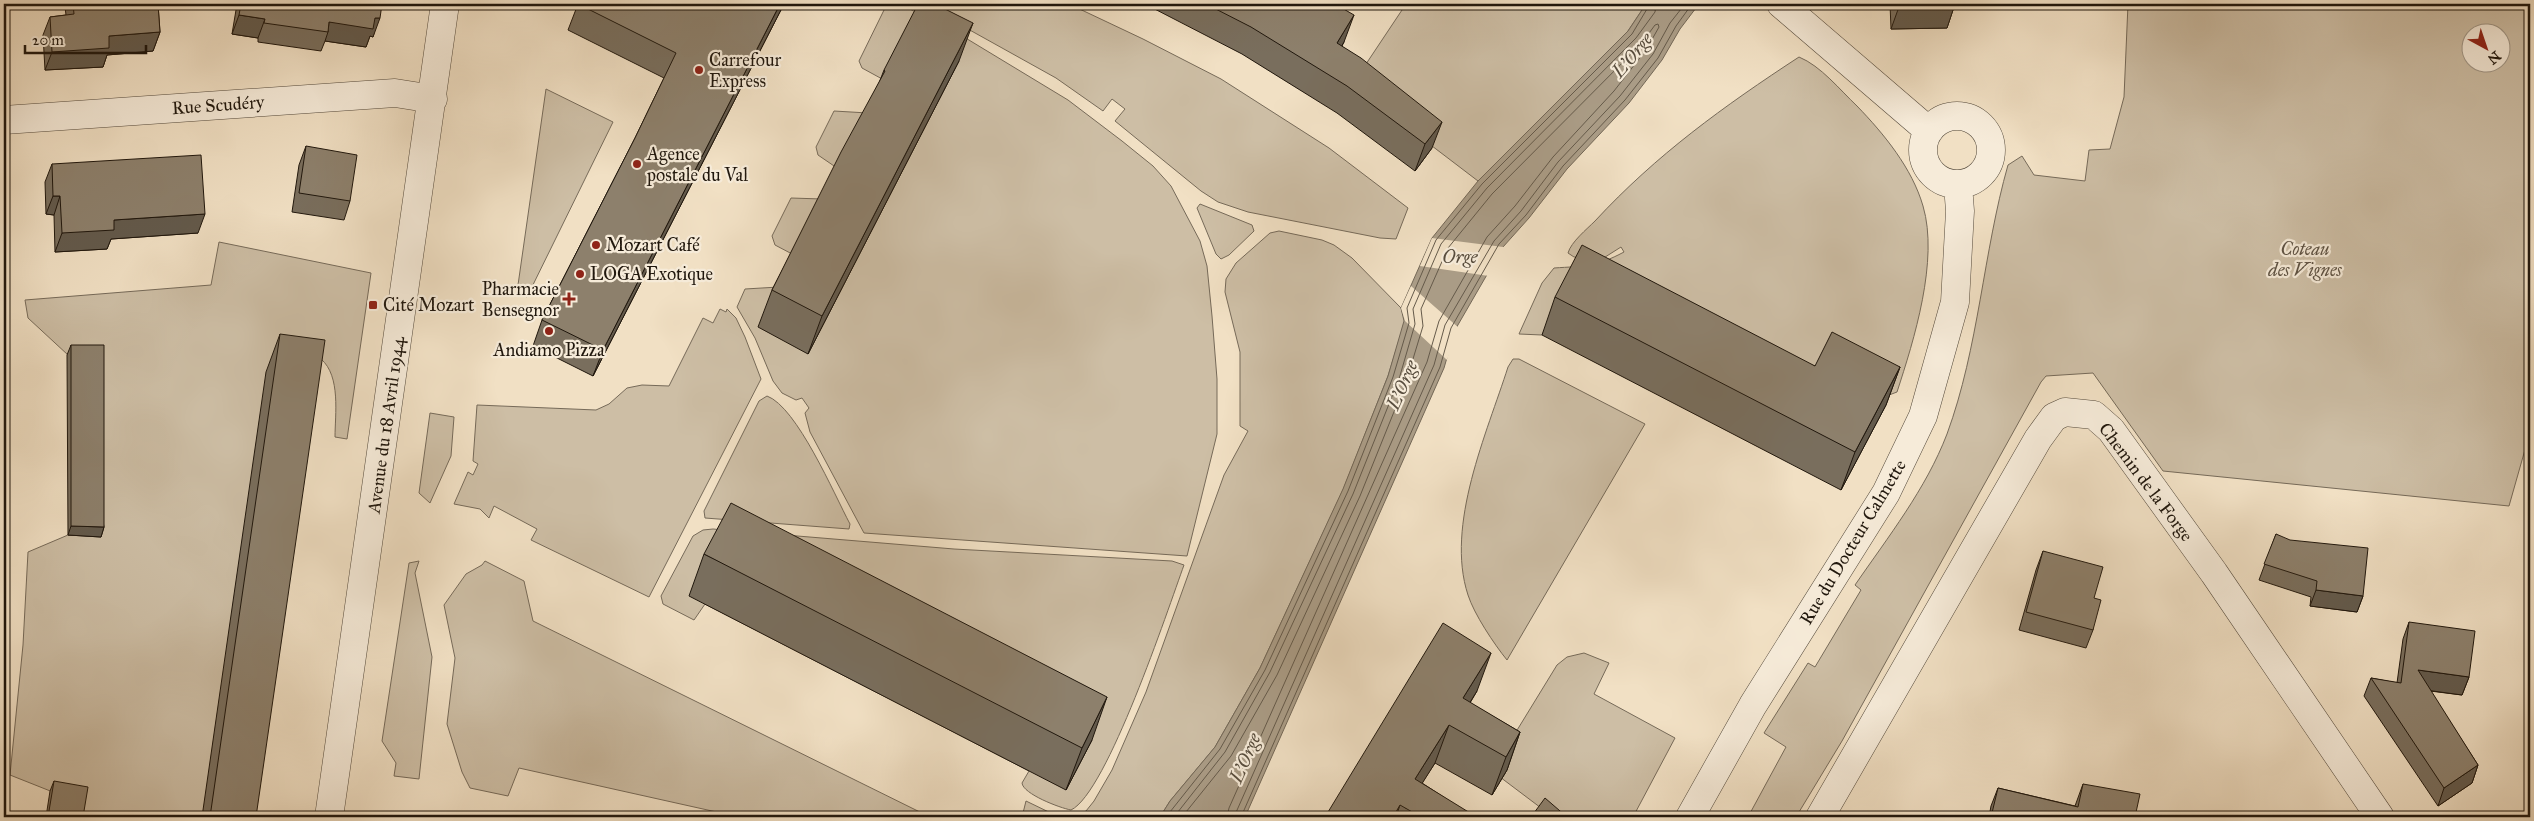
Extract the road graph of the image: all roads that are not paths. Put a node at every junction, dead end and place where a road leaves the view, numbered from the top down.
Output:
1 (445, 4) edge
2 (1782, 4) edge
3 (433, 98) junction
4 (4, 120) edge
5 (1929, 131) junction
6 (1958, 185) junction
7 (329, 817) edge
8 (1690, 817) edge
9 (1820, 817) edge
10 (2380, 817) edge

1 - 3 street, Avenue du 18 Avril 1944
2 - 5 street
3 - 4 street, Rue Scudéry
3 - 7 street, Avenue du 18 Avril 1944
5 - 6 street
5 - 6 street
6 - 8 street, Rue du Docteur Calmette
9 - 10 street, Chemin de la Forge

